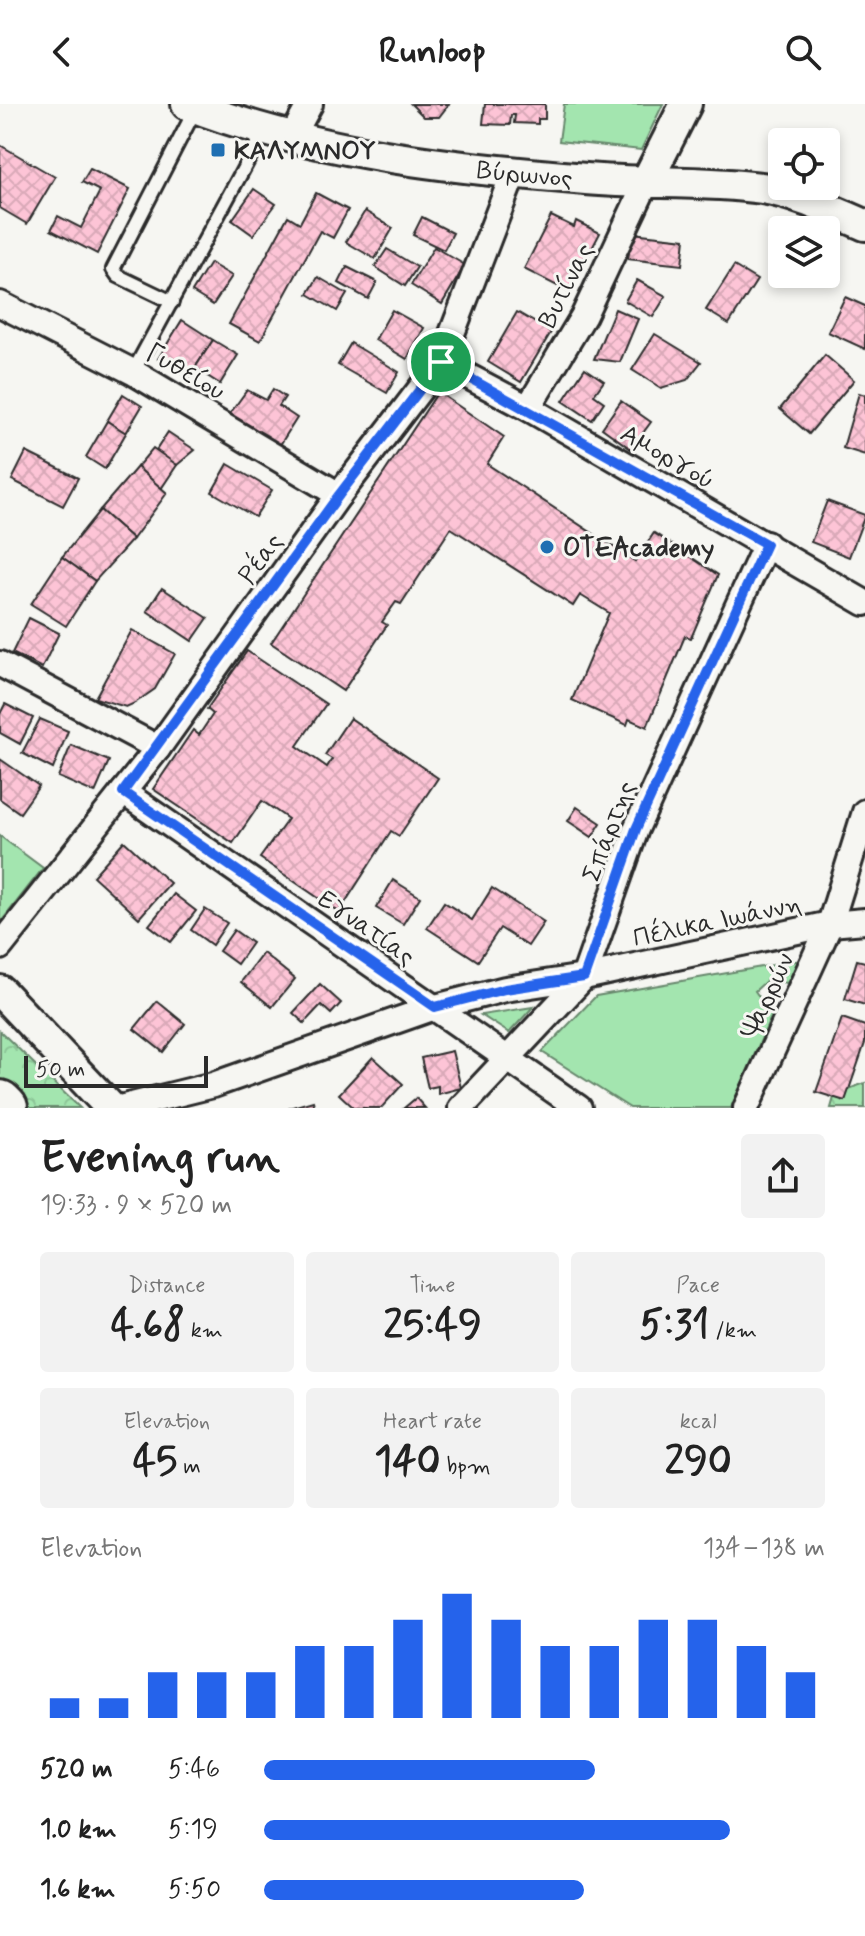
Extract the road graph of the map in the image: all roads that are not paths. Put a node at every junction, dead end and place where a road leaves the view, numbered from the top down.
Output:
1 (310, 104) edge
2 (686, 104) edge
3 (192, 106) edge
4 (278, 134) junction
5 (514, 172) junction
6 (646, 183) junction
7 (865, 225) edge
8 (172, 302) junction
9 (0, 304) edge
10 (441, 362) junction
11 (133, 372) junction
12 (528, 408) junction
13 (339, 495) junction
14 (766, 544) junction
15 (865, 603) edge
16 (0, 664) edge
17 (158, 748) junction
18 (123, 792) junction
19 (865, 812) edge
20 (865, 921) edge
21 (830, 924) junction
22 (0, 947) edge
23 (584, 977) junction
24 (0, 991) edge
25 (435, 1007) junction
26 (505, 1060) junction
27 (0, 1103) edge
28 (5, 1108) edge
29 (111, 1108) edge
30 (120, 1108) edge
31 (461, 1108) edge
32 (579, 1108) edge
33 (746, 1108) edge

1 - 4 street
2 - 6 street
3 - 4 street, Βύρωνος
3 - 8 lane
4 - 5 street, Βύρωνος
4 - 8 lane
5 - 6 street, Βύρωνος
5 - 10 street, Ρέας
6 - 7 street, Βύρωνος
6 - 12 street, Βυτίνας
8 - 11 lane
9 - 11 street, Γυθείου
10 - 12 street, Αμοργού
10 - 13 street, Ρέας
11 - 13 street, Γυθείου
12 - 14 street, Αμοργού
13 - 17 street, Ρέας
14 - 15 street, Αμοργού
14 - 23 street, Σπάρτης
16 - 17 street
17 - 18 street, Ρέας
18 - 22 street, Ρέας
18 - 25 street, Εγνατίας
19 - 21 street, Ψαρρών
20 - 21 street, Πέλικα Ιωάννη
21 - 23 street, Πέλικα Ιωάννη
21 - 33 street, Ψαρρών
23 - 25 street, Πέλικα Ιωάννη
23 - 26 street, Σπάρτης
24 - 29 street
25 - 26 street, Εγνατίας
25 - 30 street, Πέλικα Ιωάννη
26 - 31 street, Σπάρτης
26 - 32 street, Εγνατίας
27 - 28 highway

